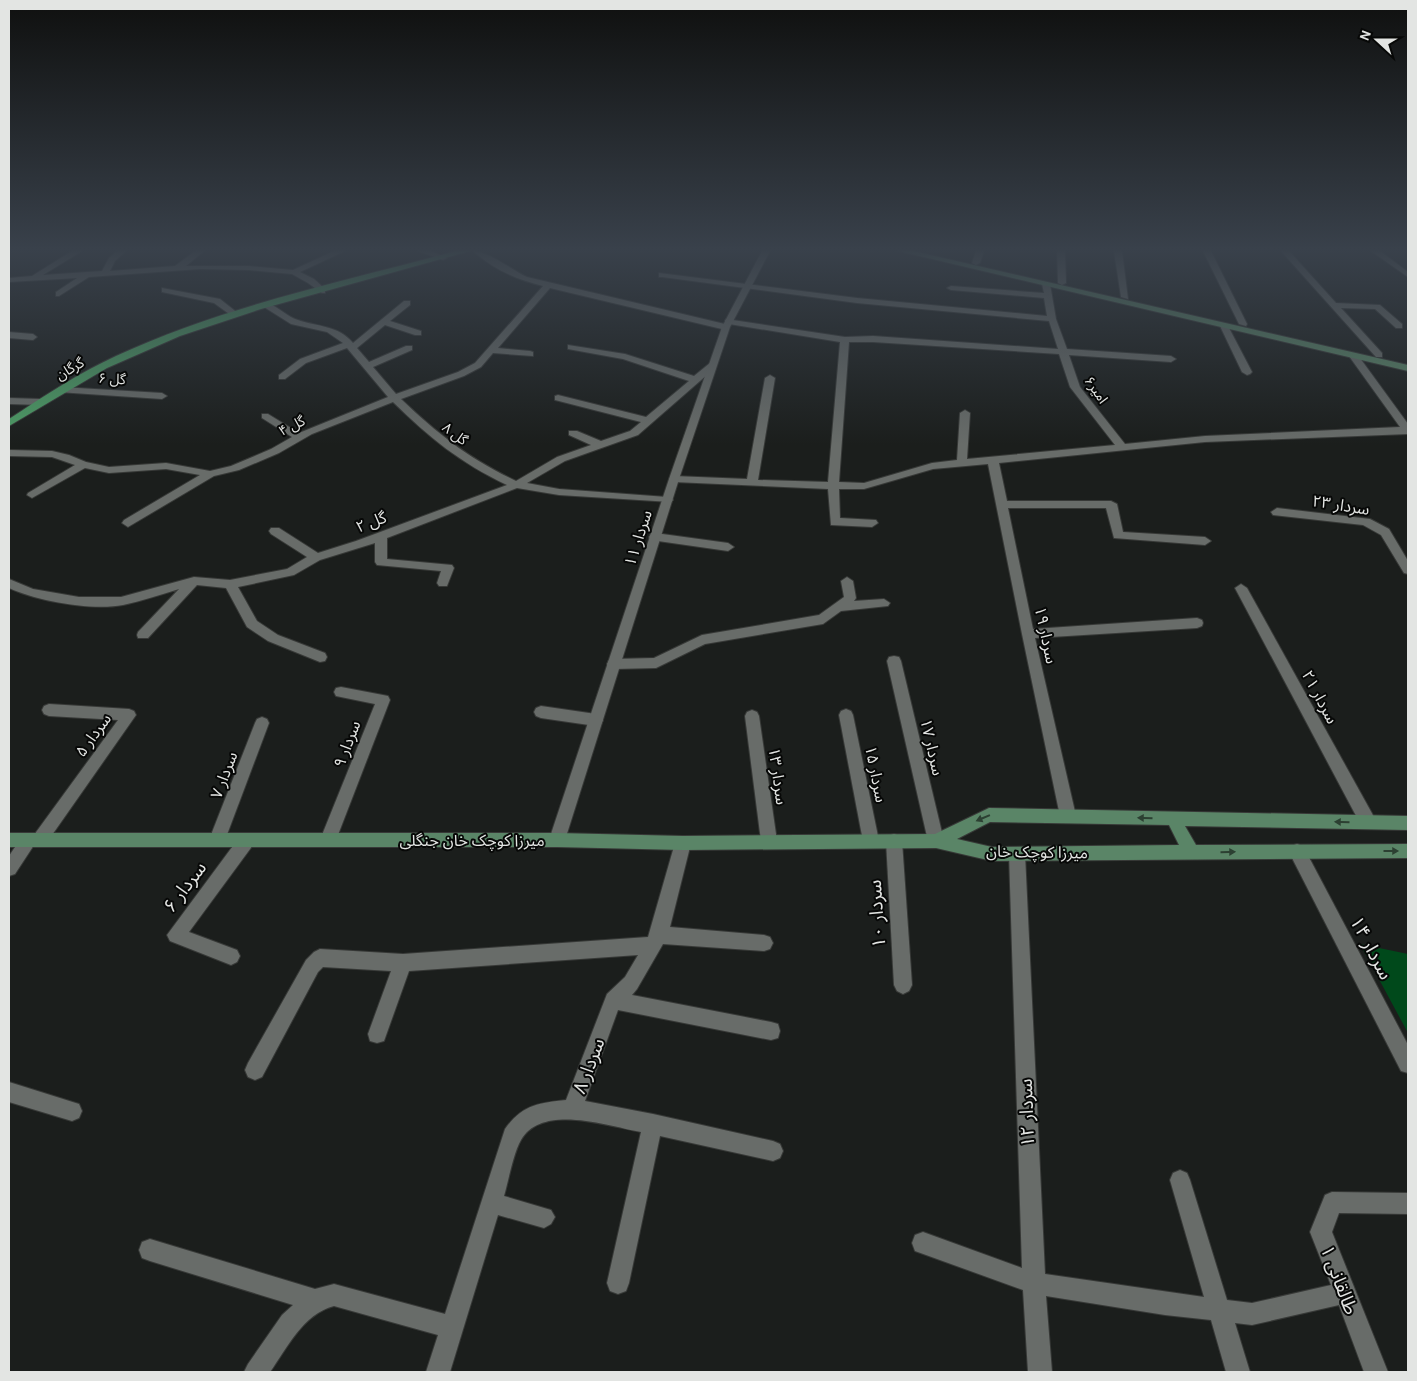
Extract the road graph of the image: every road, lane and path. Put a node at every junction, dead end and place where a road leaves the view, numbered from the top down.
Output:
1 (231, 315) edge
2 (284, 315) edge
3 (391, 315) edge
4 (522, 315) edge
5 (689, 315) edge
6 (732, 315) edge
7 (1007, 315) edge
8 (1051, 315) edge
9 (1179, 315) edge
10 (1206, 315) edge
11 (1239, 315) edge
12 (1343, 315) edge
13 (1387, 315) edge
14 (1052, 319) junction
15 (383, 322) junction
16 (728, 324) junction
17 (1243, 324) junction
18 (1224, 326) junction
19 (1399, 326) dead end
20 (418, 333) dead end
21 (9, 336) edge
22 (33, 338) dead end
23 (845, 340) junction
24 (350, 346) junction
25 (571, 347) dead end
26 (409, 348) dead end
27 (492, 350) junction
28 (1064, 353) junction
29 (530, 354) dead end
30 (1354, 356) junction
31 (1379, 356) junction
32 (1171, 359) dead end
33 (1408, 362) edge
34 (713, 365) junction
35 (367, 366) junction
36 (1408, 368) edge
37 (1247, 372) dead end
38 (282, 377) dead end
39 (770, 378) dead end
40 (696, 380) junction
41 (61, 390) junction
42 (162, 396) dead end
43 (394, 398) junction
44 (558, 398) dead end
45 (9, 401) edge
46 (41, 402) junction
47 (965, 412) dead end
48 (265, 416) dead end
49 (649, 420) junction
50 (9, 423) edge
51 (1408, 431) edge
52 (573, 433) dead end
53 (299, 438) junction
54 (600, 445) junction
55 (1122, 447) junction
56 (9, 453) edge
57 (993, 460) junction
58 (962, 463) junction
59 (83, 465) junction
60 (210, 474) junction
61 (674, 479) junction
62 (752, 483) junction
63 (516, 485) junction
64 (833, 486) junction
65 (32, 495) dead end
66 (668, 500) junction
67 (1002, 504) junction
68 (1277, 512) dead end
69 (128, 523) dead end
70 (872, 523) dead end
71 (275, 531) dead end
72 (381, 536) junction
73 (655, 537) junction
74 (1205, 542) dead end
75 (728, 547) dead end
76 (316, 557) junction
77 (1408, 570) edge
78 (194, 581) junction
79 (9, 582) edge
80 (847, 582) dead end
81 (443, 583) dead end
82 (230, 584) junction
83 (1241, 588) dead end
84 (884, 603) dead end
85 (838, 608) junction
86 (1197, 624) dead end
87 (1028, 634) junction
88 (143, 635) dead end
89 (320, 657) dead end
90 (894, 661) dead end
91 (614, 664) junction
92 (341, 692) dead end
93 (48, 710) dead end
94 (542, 712) dead end
95 (846, 715) dead end
96 (752, 716) dead end
97 (596, 720) junction
98 (262, 723) dead end
99 (1068, 816) junction
100 (1172, 818) junction
101 (1368, 822) junction
102 (1408, 823) edge
103 (9, 840) edge
104 (34, 840) junction
105 (217, 840) junction
106 (247, 840) junction
107 (328, 840) junction
108 (557, 840) junction
109 (769, 841) junction
110 (871, 841) junction
111 (894, 841) junction
112 (936, 841) junction
113 (683, 843) junction
114 (1297, 851) junction
115 (1408, 851) edge
116 (1191, 852) junction
117 (1016, 854) junction
118 (9, 869) edge
119 (656, 940) junction
120 (764, 943) dead end
121 (231, 956) dead end
122 (403, 963) junction
123 (903, 985) dead end
124 (614, 1000) junction
125 (771, 1031) dead end
126 (377, 1034) dead end
127 (1408, 1064) edge
128 (255, 1070) dead end
129 (9, 1092) edge
130 (572, 1110) junction
131 (72, 1111) dead end
132 (653, 1124) junction
133 (773, 1151) dead end
134 (1180, 1180) dead end
135 (492, 1203) junction
136 (1408, 1204) edge
137 (544, 1217) dead end
138 (923, 1243) dead end
139 (150, 1250) dead end
140 (1034, 1282) junction
141 (618, 1283) dead end
142 (1344, 1293) junction
143 (315, 1300) junction
144 (1219, 1310) junction
145 (453, 1328) junction
146 (256, 1372) edge
147 (438, 1372) edge
148 (1040, 1372) edge
149 (1238, 1372) edge
150 (1376, 1372) edge

1 - 41 main road, گرگان
2 - 24 street, گل ۸
3 - 15 street
4 - 27 street, گل ۴
5 - 16 street
6 - 16 street, سردار ۱۱
7 - 14 street
8 - 14 street, امیر۶
9 - 18 main road
10 - 17 main road
11 - 17 street
12 - 31 street
13 - 19 street
14 - 28 street, امیر۶
15 - 20 street
15 - 24 street
16 - 23 street
16 - 34 street, سردار ۱۱
17 - 31 main road
18 - 30 main road
18 - 37 street
21 - 22 street
23 - 28 street
23 - 64 street
24 - 35 street, گل ۸
24 - 38 street
25 - 40 street
26 - 35 street
27 - 29 street
27 - 43 street, گل ۴
28 - 32 street
28 - 55 street, امیر۶
30 - 36 main road
30 - 51 street
31 - 33 main road
34 - 40 street, گل ۲
34 - 61 street, سردار ۱۱
35 - 43 street, گل ۸
39 - 62 street
40 - 49 street, گل ۲
41 - 42 street, گل ۶
41 - 46 main road, گرگان
43 - 53 street, گل ۴
43 - 63 street, گل ۸
44 - 49 street
45 - 46 street
46 - 50 main road, گرگان
47 - 58 street
48 - 53 street
49 - 54 street, گل ۲
51 - 55 street
52 - 54 street
53 - 60 street, گل ۴
54 - 63 street, گل ۲
55 - 57 street
56 - 59 street, گل ۴
57 - 58 street
57 - 67 street, سردار ۱۹
58 - 64 street
59 - 60 street, گل ۴
59 - 65 street
60 - 69 street
61 - 62 street
61 - 66 street, سردار ۱۱
62 - 64 street
63 - 66 street, گل ۸
63 - 72 street, گل ۲
64 - 70 street
66 - 73 street, سردار ۱۱
67 - 74 street
67 - 87 street, سردار ۱۹
68 - 77 street, سردار ۲۳
71 - 76 street
72 - 76 street, گل ۲
72 - 81 street
73 - 75 street
73 - 91 street, سردار ۱۱
76 - 82 street, گل ۲
78 - 79 street, گل ۲
78 - 82 street, گل ۲
78 - 88 street
80 - 85 street
82 - 89 street
83 - 101 street, سردار ۲۱
84 - 85 street
85 - 91 street
86 - 87 street
87 - 99 street, سردار ۱۹
90 - 112 street, سردار ۱۷
91 - 97 street, سردار ۱۱
92 - 107 street, سردار ۹
93 - 104 street, سردار ۵
94 - 97 street
95 - 110 street, سردار ۱۵
96 - 109 street, سردار ۱۳
97 - 108 street, سردار ۱۱
98 - 105 street, سردار ۷
100 -> 99 main road, میرزا کوچک خان
99 -> 112 main road, میرزا کوچک خان
101 -> 100 main road, میرزا کوچک خان
100 - 116 main road
101 - 102 main road, میرزا کوچک خان
103 - 104 main road, میرزا کوچک خان جنگلی
104 - 105 main road, میرزا کوچک خان جنگلی
104 - 118 street
105 - 106 main road, میرزا کوچک خان جنگلی
106 - 107 main road, میرزا کوچک خان جنگلی
106 - 121 street, سردار ۶
107 - 108 main road, میرزا کوچک خان جنگلی
108 - 113 main road, میرزا کوچک خان جنگلی
109 - 110 main road, میرزا کوچک خان جنگلی
109 - 113 main road, میرزا کوچک خان جنگلی
110 - 111 main road, میرزا کوچک خان جنگلی
111 - 112 main road, میرزا کوچک خان جنگلی
111 - 123 street, سردار ۱۰
112 - 117 main road, میرزا کوچک خان
113 - 119 street, سردار ۸
114 -> 115 main road, میرزا کوچک خان
116 -> 114 main road, میرزا کوچک خان
114 - 127 street, سردار ۱۴
116 - 117 main road, میرزا کوچک خان
117 - 140 street, سردار ۱۲
119 - 120 street
119 - 122 street
119 - 124 street, سردار ۸
122 - 126 street
122 - 128 street
124 - 125 street
124 - 130 street, سردار ۸
129 - 131 street
130 - 132 street
130 - 135 street, سردار ۸
132 - 133 street
132 - 141 street
134 - 144 street
135 - 137 street
135 - 145 street, سردار ۸
136 - 142 street, طالقانی ۱
138 - 140 street
139 - 143 street
140 - 144 street
140 - 148 street, سردار ۱۲
142 - 144 street
142 - 150 street, طالقانی ۱
143 - 145 street
143 - 146 street
144 - 149 street
145 - 147 street, سردار ۸

